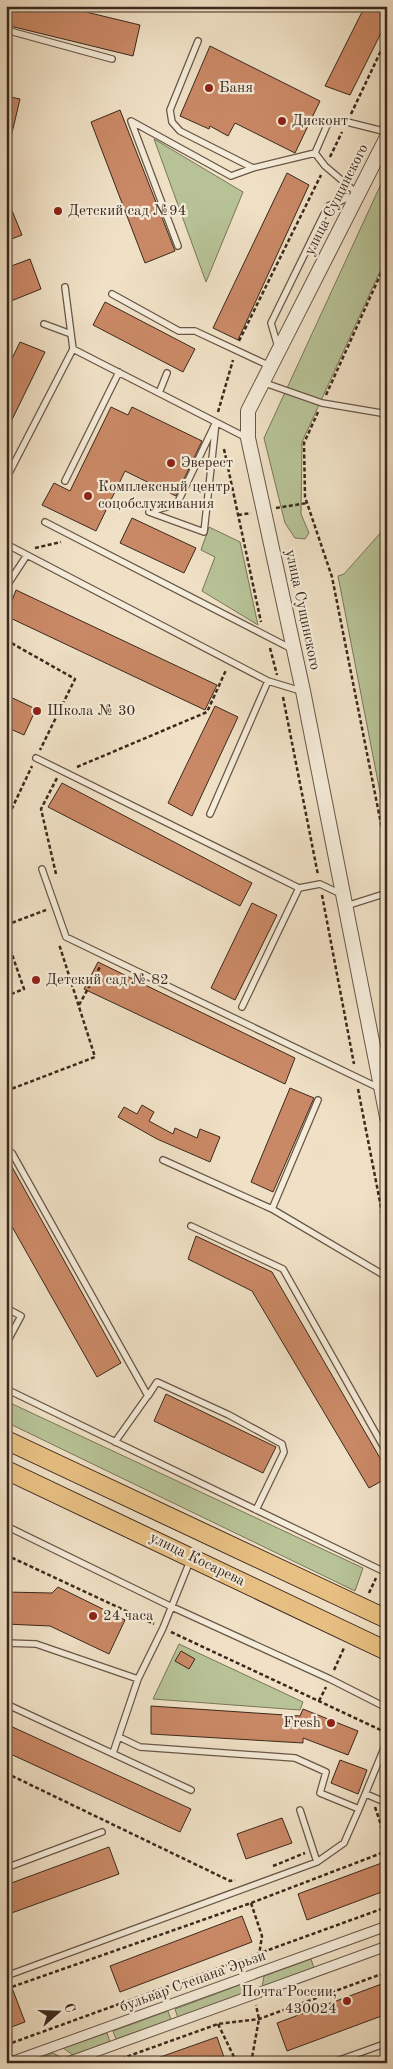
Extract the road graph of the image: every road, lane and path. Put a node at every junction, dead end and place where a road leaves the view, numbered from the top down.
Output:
1 (6, 30) edge
2 (387, 38) edge
3 (198, 41) dead end
4 (112, 59) dead end
5 (347, 122) junction
6 (387, 132) edge
7 (387, 137) edge
8 (315, 153) junction
9 (325, 166) junction
10 (253, 168) junction
11 (358, 194) junction
12 (178, 246) dead end
13 (387, 260) edge
14 (65, 287) dead end
15 (112, 294) dead end
16 (44, 324) dead end
17 (71, 334) junction
18 (73, 349) junction
19 (236, 350) junction
20 (279, 350) junction
21 (270, 366) junction
22 (118, 372) junction
23 (167, 373) dead end
24 (262, 382) junction
25 (159, 393) junction
26 (322, 403) junction
27 (387, 414) edge
28 (216, 422) junction
29 (248, 438) junction
30 (6, 479) edge
31 (64, 481) dead end
32 (45, 522) dead end
33 (77, 538) junction
34 (6, 544) edge
35 (20, 552) junction
36 (27, 556) junction
37 (6, 587) edge
38 (265, 635) junction
39 (6, 640) edge
40 (293, 649) junction
41 (230, 662) junction
42 (268, 682) junction
43 (281, 685) junction
44 (303, 692) junction
45 (36, 758) junction
46 (63, 771) junction
47 (210, 814) dead end
48 (6, 821) edge
49 (387, 854) edge
50 (42, 869) dead end
51 (320, 884) junction
52 (299, 888) junction
53 (387, 893) edge
54 (53, 901) junction
55 (344, 901) junction
56 (43, 910) dead end
57 (6, 925) edge
58 (56, 936) dead end
59 (6, 937) edge
60 (105, 957) junction
61 (6, 996) edge
62 (79, 1005) junction
63 (242, 1007) dead end
64 (356, 1077) junction
65 (381, 1088) junction
66 (6, 1091) edge
67 (318, 1100) dead end
68 (387, 1117) edge
69 (6, 1150) edge
70 (163, 1160) dead end
71 (272, 1209) junction
72 (190, 1226) dead end
73 (387, 1238) edge
74 (387, 1276) edge
75 (6, 1308) edge
76 (6, 1344) edge
77 (6, 1390) edge
78 (148, 1396) junction
79 (6, 1440) edge
80 (115, 1442) junction
81 (387, 1453) edge
82 (6, 1470) edge
83 (256, 1510) junction
84 (6, 1526) edge
85 (6, 1555) edge
86 (387, 1555) edge
87 (192, 1558) junction
88 (387, 1562) edge
89 (387, 1573) edge
90 (170, 1606) junction
91 (387, 1619) edge
92 (163, 1628) junction
93 (351, 1634) junction
94 (6, 1643) edge
95 (387, 1651) edge
96 (138, 1679) junction
97 (330, 1679) junction
98 (319, 1701) junction
99 (6, 1704) edge
100 (387, 1708) edge
101 (387, 1732) edge
102 (119, 1737) junction
103 (387, 1741) edge
104 (113, 1753) junction
105 (6, 1773) edge
106 (191, 1790) dead end
107 (368, 1795) junction
108 (387, 1803) edge
109 (359, 1809) junction
110 (300, 1810) dead end
111 (102, 1832) dead end
112 (387, 1843) edge
113 (313, 1849) junction
114 (387, 1851) edge
115 (317, 1862) junction
116 (271, 1867) dead end
117 (6, 1868) edge
118 (238, 1880) dead end
119 (251, 1903) junction
120 (387, 1907) edge
121 (387, 1926) edge
122 (387, 1946) edge
123 (259, 1954) junction
124 (387, 1972) edge
125 (7, 1976) edge
126 (6, 1990) edge
127 (259, 2019) junction
128 (218, 2024) junction
129 (387, 2043) edge
130 (6, 2045) edge
131 (8, 2063) edge
132 (65, 2063) edge
133 (109, 2063) edge
134 (237, 2063) edge
135 (251, 2063) edge
136 (331, 2063) edge

1 - 4 lane
2 - 5 path
3 - 10 lane
5 - 6 lane
5 - 8 lane
5 - 9 path
7 - 11 street, улица Сущинского
8 - 9 lane
8 - 10 lane
9 - 11 lane
9 - 19 path
10 - 12 lane
11 - 20 street, улица Сущинского
11 - 20 lane
13 - 26 path
14 - 17 lane
15 - 19 lane
16 - 17 lane
17 - 18 lane
18 - 22 lane
18 - 30 lane
19 - 21 lane
19 - 28 path
20 - 21 street, улица Сущинского
21 - 24 street, улица Сущинского
22 - 25 lane
22 - 31 lane
23 - 25 lane
24 - 26 lane
24 - 29 street, улица Сущинского
25 - 28 lane
26 - 27 lane
26 - 49 path
28 - 28 lane
28 - 29 lane
28 - 38 path
29 - 40 street, улица Сущинского
32 - 33 lane
33 - 35 path
33 - 38 lane
34 - 35 lane
35 - 36 lane
36 - 37 lane
36 - 41 lane
38 - 40 lane
38 - 43 path
39 - 45 path
40 - 44 street, улица Сущинского
41 - 42 lane
41 - 46 path
42 - 43 lane
42 - 47 lane
43 - 44 lane
43 - 51 path
44 - 55 street, улица Сущинского
45 - 46 lane
45 - 48 path
46 - 52 lane
46 - 54 path
50 - 54 lane
51 - 52 lane
51 - 55 lane
51 - 64 path
52 - 63 lane
53 - 55 lane
54 - 60 lane
55 - 65 street, улица Сущинского
56 - 57 path
58 - 62 path
59 - 61 path
60 - 62 path
60 - 64 lane
62 - 66 path
64 - 65 lane
64 - 73 path
65 - 68 street, улица Сущинского
67 - 71 lane
69 - 78 lane
70 - 71 lane
71 - 74 lane
72 - 81 lane
75 - 76 lane
77 - 80 lane
78 - 80 lane
78 - 83 lane
79 - 91 main road, улица Косарева
80 - 83 lane
82 - 87 main road, улица Косарева
83 - 89 lane
84 - 90 lane
85 - 92 path
86 - 88 path
87 - 90 lane
87 - 93 main road, улица Косарева
90 - 92 lane
90 - 97 lane
92 - 96 lane
92 - 98 path
93 - 95 main road, улица Косарева
93 - 97 path
94 - 96 lane
96 - 102 lane
97 - 98 path
97 - 100 lane
98 - 101 path
99 - 104 lane
102 - 104 lane
102 - 109 lane
103 - 107 lane
104 - 106 lane
105 - 118 path
107 - 108 lane
107 - 109 lane
107 - 112 path
109 - 115 lane
110 - 113 lane
111 - 117 lane
113 - 115 lane
113 - 116 path
114 - 119 path
115 - 125 lane
119 - 123 path
119 - 126 path
120 - 123 path
121 - 131 street, бульвар Степана Эрьзи
122 - 132 street
123 - 130 path
124 - 127 path
127 - 128 path
127 - 135 path
128 - 133 path
128 - 134 path
129 - 136 lane

